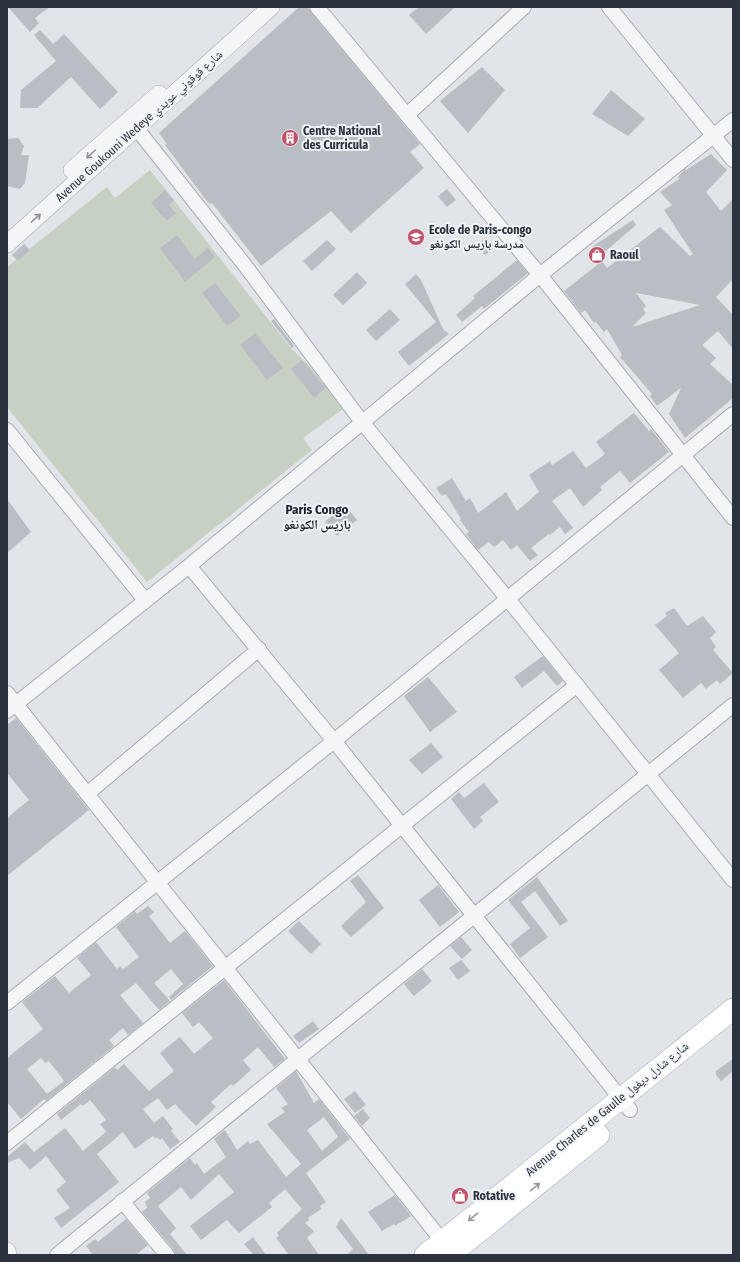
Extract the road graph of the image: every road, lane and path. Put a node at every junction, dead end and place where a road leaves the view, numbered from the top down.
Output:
1 (256, 7) edge
2 (271, 7) edge
3 (317, 7) edge
4 (524, 7) edge
5 (610, 7) edge
6 (407, 115) junction
7 (733, 120) edge
8 (137, 129) junction
9 (713, 136) junction
10 (733, 160) edge
11 (7, 228) edge
12 (7, 244) edge
13 (540, 275) junction
14 (733, 414) edge
15 (362, 422) junction
16 (7, 430) edge
17 (682, 455) junction
18 (733, 518) edge
19 (188, 566) junction
20 (507, 598) junction
21 (145, 600) junction
22 (259, 650) junction
23 (578, 685) junction
24 (7, 693) edge
25 (733, 705) edge
26 (12, 707) edge
27 (334, 741) junction
28 (648, 773) junction
29 (87, 794) junction
30 (401, 826) junction
31 (733, 880) edge
32 (158, 882) junction
33 (475, 916) junction
34 (227, 968) junction
35 (7, 1003) edge
36 (733, 1009) edge
37 (733, 1024) edge
38 (299, 1059) junction
39 (626, 1104) junction
40 (7, 1143) edge
41 (122, 1201) junction
42 (448, 1250) edge
43 (7, 1251) edge
44 (8, 1255) edge
45 (58, 1255) edge
46 (167, 1255) edge
47 (426, 1255) edge

1 -> 11 street, Avenue Goukouni Wedeye شارع قوقوني عويدي
2 - 8 street, Avenue Goukouni Wedeye شارع قوقوني عويدي
3 - 6 street
4 - 6 street
5 - 9 street
6 - 13 street
7 - 9 street
12 -> 8 street, Avenue Goukouni Wedeye شارع قوقوني عويدي
8 - 15 street
9 - 10 street
9 - 13 street
13 - 15 street
13 - 17 street
14 - 17 street
15 - 19 street
15 - 20 street
16 - 21 street
17 - 18 street
17 - 20 street
19 - 21 street
19 - 22 street
20 - 23 street
20 - 27 street
21 - 26 street
22 - 27 street
22 - 29 street
23 - 28 street
23 - 30 street
24 - 26 street
25 - 28 street
26 - 29 street
27 - 30 street
27 - 32 street
28 - 31 street
28 - 33 street
29 - 32 street
30 - 33 street
30 - 34 street
32 - 34 street
32 - 35 street
33 - 38 street
33 - 39 street
34 - 38 street
34 - 40 street
36 - 39 main road, Avenue Charles de Gaulle شارع شارل ديغول
37 - 39 main road, Avenue Charles de Gaulle شارع شارل ديغول
38 - 41 street
38 - 42 street
39 - 42 main road, Avenue Charles de Gaulle شارع شارل ديغول
41 - 45 street
41 - 46 street
42 - 47 main road, Avenue Charles de Gaulle شارع شارل ديغول
43 - 44 street

